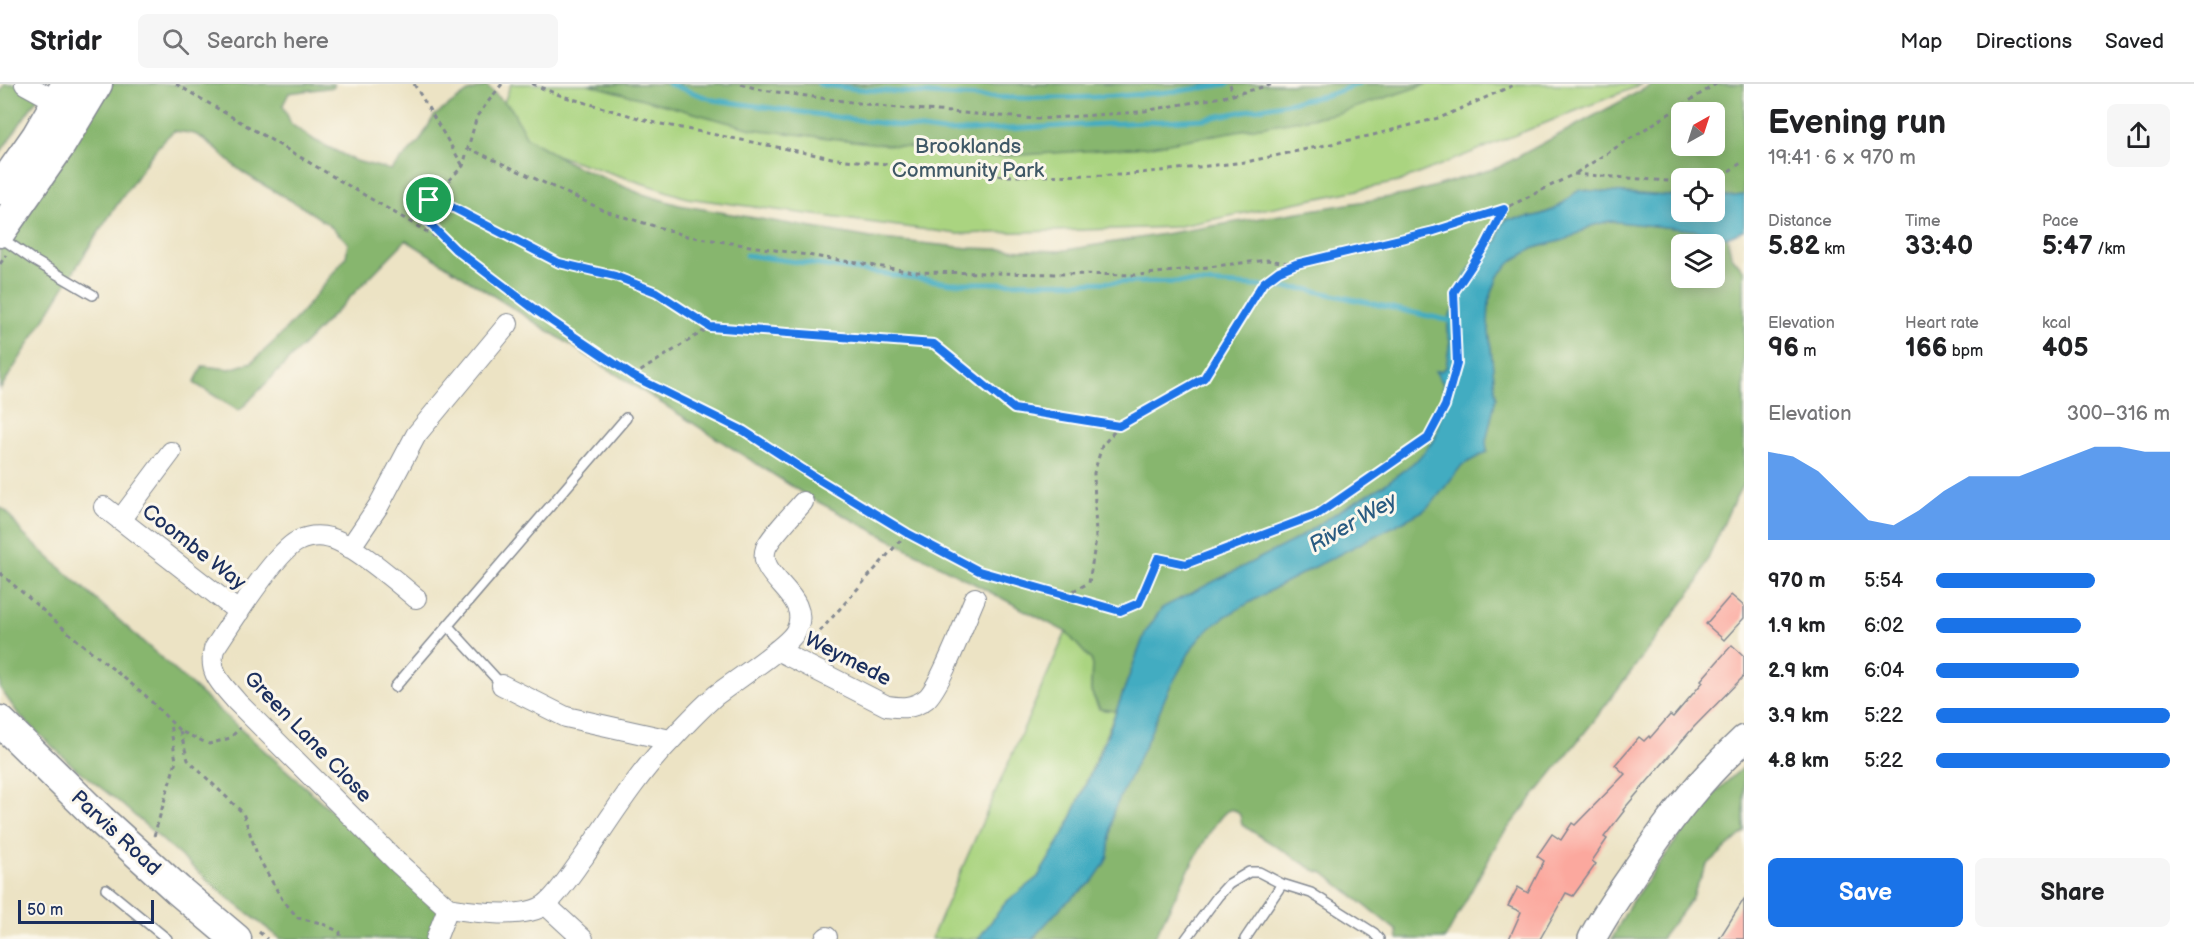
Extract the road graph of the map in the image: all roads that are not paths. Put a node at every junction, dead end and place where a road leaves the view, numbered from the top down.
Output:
1 (25, 84) edge
2 (97, 84) edge
3 (62, 92) edge
4 (0, 189) edge
5 (0, 232) edge
6 (0, 237) edge
7 (93, 295) dead end
8 (508, 324) dead end
9 (626, 418) dead end
10 (171, 452) dead end
11 (803, 502) dead end
12 (104, 507) dead end
13 (120, 520) junction
14 (350, 548) junction
15 (416, 598) dead end
16 (975, 598) dead end
17 (239, 612) junction
18 (448, 626) junction
19 (786, 654) junction
20 (502, 686) joint
21 (395, 687) dead end
22 (0, 721) edge
23 (1744, 739) edge
24 (670, 740) junction
25 (1282, 884) junction
26 (106, 889) dead end
27 (546, 905) junction
28 (448, 908) junction
29 (244, 932) edge
30 (167, 939) edge
31 (436, 939) edge
32 (583, 939) edge
33 (1186, 939) edge
34 (1245, 939) edge
35 (1379, 939) edge
36 (1592, 939) edge

1 - 3 street
2 - 5 main road
3 - 4 main road
6 - 7 lane
8 - 14 street
9 - 18 lane
10 - 13 street, Coombe Way
11 - 19 street, Weymede
12 - 13 street, Coombe Way
13 - 17 street, Coombe Way
14 - 15 street, Green Lane Close
14 - 17 street, Green Lane Close
16 - 19 street, Weymede
17 - 28 street, Green Lane Close
18 - 20 lane
18 - 21 lane
19 - 24 street, Weymede
20 - 24 street
22 - 29 main road, Parvis Road
23 - 36 main road
24 - 27 street, Weymede
25 - 33 lane
25 - 34 lane
25 - 35 lane
26 - 30 lane
27 - 28 street
27 - 32 street
28 - 31 street

